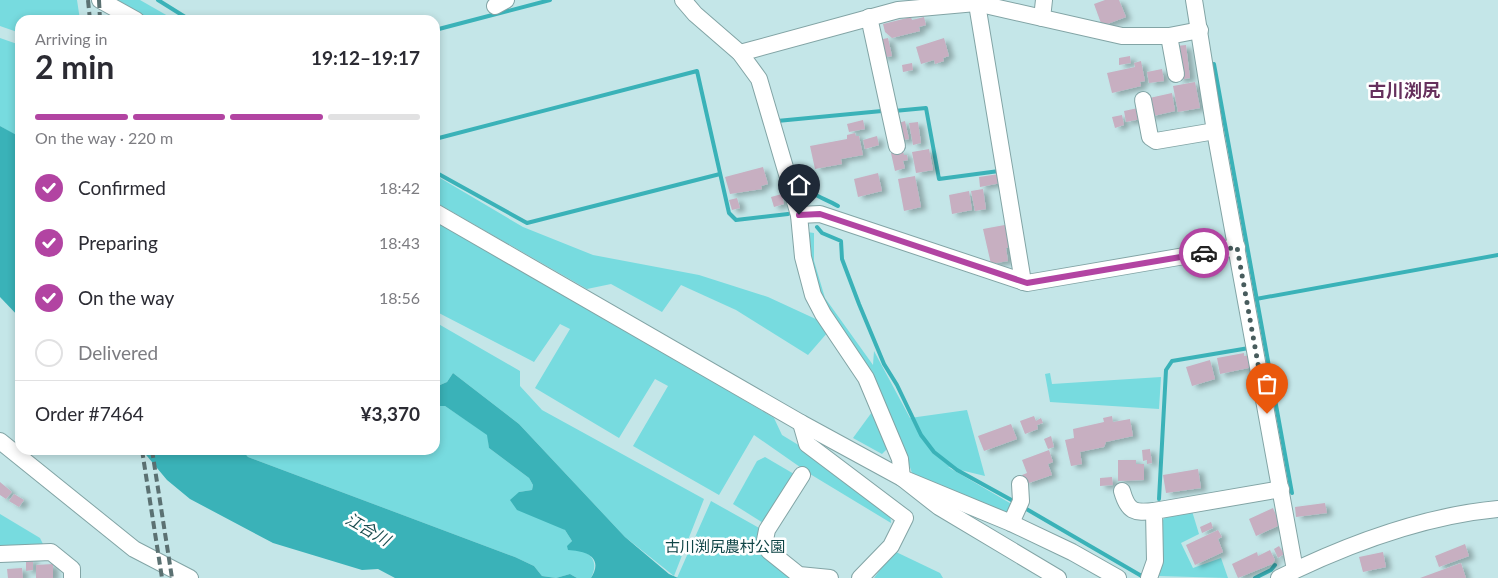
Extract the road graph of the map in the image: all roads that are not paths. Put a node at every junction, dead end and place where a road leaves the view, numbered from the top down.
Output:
1 (100, 0) edge
2 (683, 0) edge
3 (1044, 0) edge
4 (1194, 0) edge
5 (915, 4) edge
6 (977, 4) junction
7 (127, 15) edge
8 (869, 17) junction
9 (1042, 18) junction
10 (1200, 30) junction
11 (1169, 36) junction
12 (740, 53) junction
13 (1176, 74) dead end
14 (1143, 100) dead end
15 (1214, 131) junction
16 (897, 146) dead end
17 (440, 215) edge
18 (799, 215) junction
19 (1237, 247) junction
20 (1022, 277) junction
21 (800, 423) junction
22 (0, 441) edge
23 (15, 453) edge
24 (17, 455) edge
25 (802, 475) dead end
26 (902, 478) junction
27 (1020, 484) dead end
28 (1281, 489) junction
29 (1122, 492) dead end
30 (1498, 509) edge
31 (1154, 511) junction
32 (1017, 512) junction
33 (0, 554) edge
34 (1295, 570) junction
35 (1151, 576) edge
36 (72, 578) edge
37 (190, 578) edge
38 (830, 578) edge
39 (860, 578) edge
40 (1058, 578) edge
41 (1118, 578) edge
42 (1279, 578) edge

1 - 7 street
2 - 12 street
3 - 9 street
4 - 10 street
5 - 6 street
5 - 8 street
6 - 9 street
6 - 20 street
8 - 12 street
8 - 16 street
9 - 11 street
10 - 11 street
10 - 15 street
11 - 13 street
12 - 18 street
14 - 15 street
15 - 19 street
17 - 21 street
18 - 20 street
18 - 26 street
19 - 20 street
19 - 28 street
21 - 26 street
21 - 39 street
22 - 23 street
24 - 37 street
25 - 38 street
26 - 32 street
26 - 40 street
27 - 32 street
28 - 31 street
28 - 34 street
29 - 31 street
30 - 34 street
31 - 35 street
32 - 41 street
33 - 36 street
34 - 42 street

